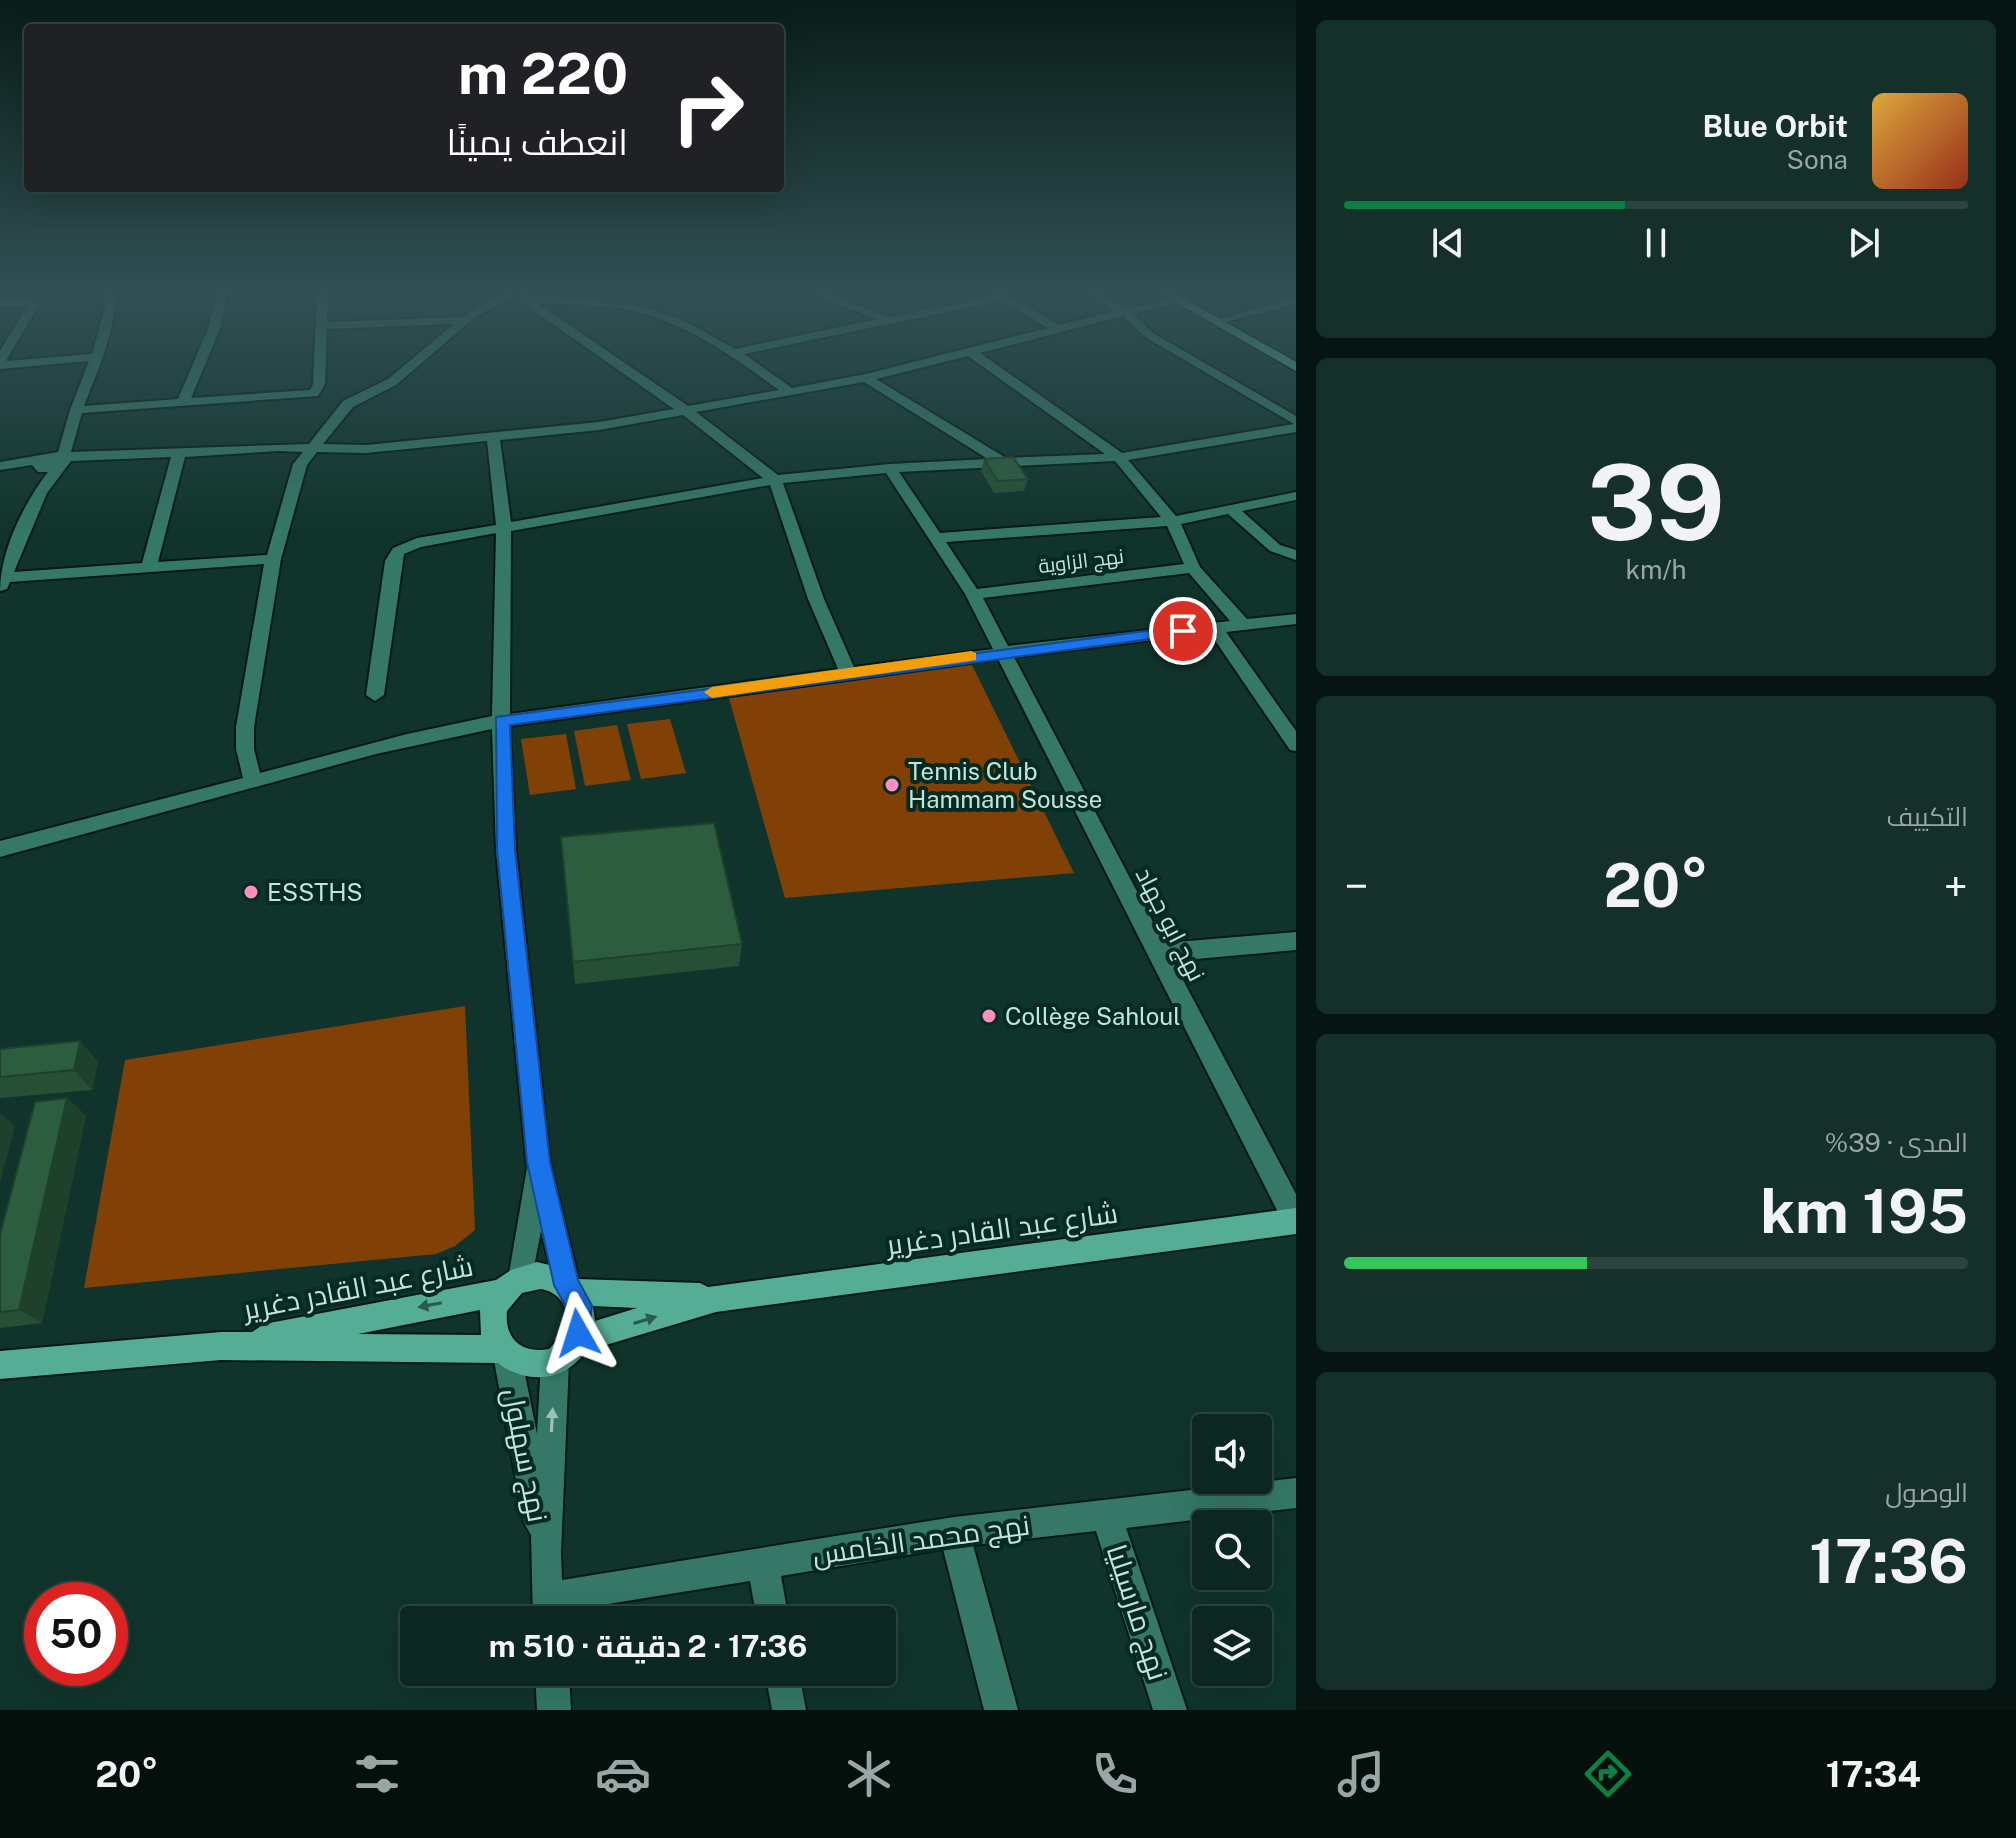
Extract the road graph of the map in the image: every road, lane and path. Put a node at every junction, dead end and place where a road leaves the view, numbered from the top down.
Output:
1 (90, 372) edge
2 (196, 372) edge
3 (326, 372) edge
4 (404, 372) edge
5 (629, 372) edge
6 (763, 372) edge
7 (891, 372) edge
8 (999, 372) edge
9 (1212, 372) edge
10 (866, 378) junction
11 (790, 392) junction
12 (328, 395) junction
13 (183, 402) junction
14 (76, 410) junction
15 (686, 411) junction
16 (1296, 421) edge
17 (1296, 428) edge
18 (66, 438) junction
19 (493, 439) junction
20 (310, 449) junction
21 (179, 453) junction
22 (1119, 457) junction
23 (63, 460) junction
24 (41, 463) junction
25 (1004, 463) junction
26 (2, 465) edge
27 (890, 468) junction
28 (775, 480) junction
29 (40, 492) junction
30 (1296, 496) edge
31 (1231, 509) junction
32 (1172, 521) junction
33 (504, 526) junction
34 (935, 538) junction
35 (1296, 555) edge
36 (273, 559) junction
37 (149, 567) junction
38 (1193, 568) junction
39 (2, 582) edge
40 (973, 594) junction
41 (1296, 619) edge
42 (1241, 623) junction
43 (1214, 627) junction
44 (1000, 652) junction
45 (848, 674) junction
46 (375, 695) dead end
47 (1296, 709) edge
48 (1272, 711) junction
49 (501, 721) junction
50 (1296, 745) edge
51 (253, 782) junction
52 (0, 849) edge
53 (1296, 941) edge
54 (1157, 953) junction
55 (538, 1162) junction
56 (1296, 1221) edge
57 (514, 1285) junction
58 (570, 1288) junction
59 (716, 1298) junction
60 (221, 1346) junction
61 (565, 1351) junction
62 (504, 1352) junction
63 (0, 1365) edge
64 (1296, 1493) edge
65 (1106, 1514) junction
66 (954, 1532) junction
67 (545, 1554) junction
68 (763, 1562) junction
69 (548, 1606) edge
70 (562, 1606) edge
71 (771, 1606) edge
72 (553, 1686) edge
73 (785, 1686) edge
74 (554, 1710) edge
75 (789, 1710) edge
76 (1001, 1710) edge
77 (1170, 1710) edge

1 - 14 street
2 - 13 street
3 - 12 street
4 - 12 street
5 - 15 street
6 - 11 street
7 - 10 street
8 - 22 street
9 - 16 street
10 - 11 street
10 - 25 street
11 - 15 street
12 - 13 street
12 - 20 street
13 - 14 street
14 - 18 street
15 - 19 street
15 - 28 street
17 - 22 street
18 - 23 street
18 - 24 street
19 - 20 street
19 - 33 street
20 - 21 street
20 - 36 street
21 - 23 street
21 - 37 street
22 - 25 street
22 - 32 street
23 - 24 street
23 - 29 street
24 - 26 street
24 - 29 street
25 - 27 street
27 - 28 street
27 - 34 street, نهج ابو جهاد
28 - 33 street
28 - 45 street
29 - 39 street
30 - 31 street
31 - 32 street
31 - 35 street
32 - 34 street
32 - 38 street
33 - 46 street
33 - 49 street
34 - 40 street, نهج ابو جهاد
36 - 37 street
36 - 51 street
37 - 39 street
38 - 40 street, نهج الزاوية
38 - 42 street
40 - 44 street, نهج ابو جهاد
41 - 42 street
42 - 43 street
43 - 44 street
43 - 48 street
44 - 45 street
44 - 54 street, نهج ابو جهاد
45 - 49 street
47 - 48 street
48 - 50 street
49 - 51 street
49 - 55 street
51 - 52 street
53 - 54 street
54 - 56 street, نهج ابو جهاد
55 - 57 street
55 - 58 street
56 - 59 main road, شارع عبد القادر دغرير
57 - 58 main road
57 -> 60 main road, شارع عبد القادر دغرير
57 - 62 main road
58 - 59 main road, شارع عبد القادر دغرير
58 - 61 main road
61 -> 59 main road, شارع عبد القادر دغرير
60 - 62 main road, شارع عبد القادر دغرير
60 - 63 main road, شارع عبد القادر دغرير
61 - 62 main road
67 -> 61 street, نهج سهلول
62 - 67 street, نهج سهلول
64 - 65 street, نهج محمد الخامس
65 - 66 street, نهج محمد الخامس
65 - 77 street, نهج مارسيليا
66 - 68 street, نهج محمد الخامس
66 - 76 street
67 - 69 street, نهج سهلول
68 - 70 street, نهج محمد الخامس
68 - 71 street
72 - 74 street
73 - 75 street

